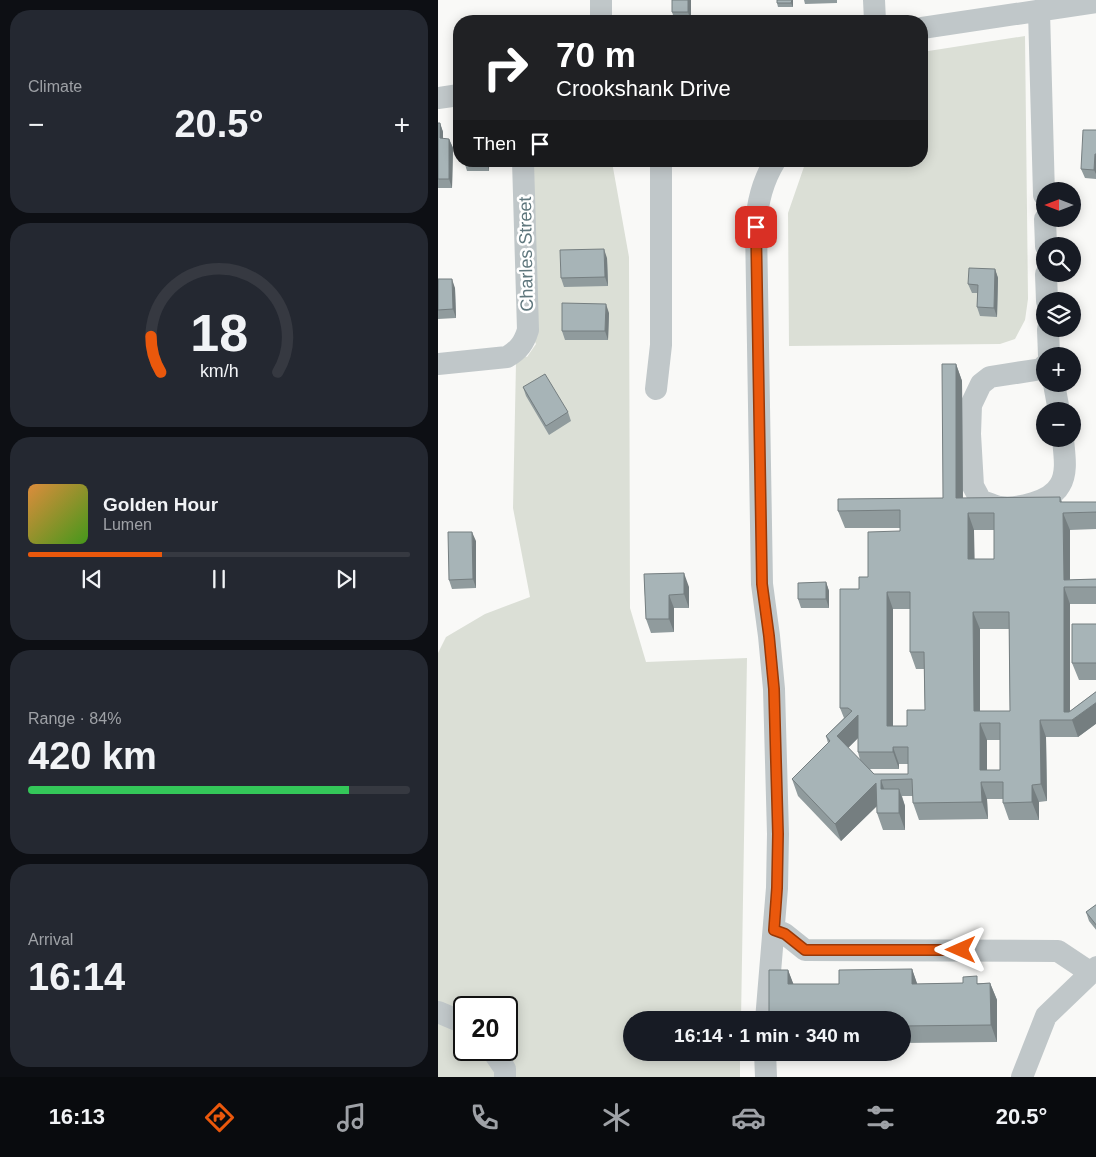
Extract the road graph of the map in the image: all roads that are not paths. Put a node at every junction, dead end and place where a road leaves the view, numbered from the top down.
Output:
1 (601, 0) edge
2 (874, 0) edge
3 (1096, 2) edge
4 (1039, 11) junction
5 (601, 15) edge
6 (875, 15) edge
7 (928, 27) edge
8 (453, 96) edge
9 (438, 98) edge
10 (523, 167) edge
11 (661, 167) edge
12 (772, 167) edge
13 (1044, 182) edge
14 (438, 364) edge
15 (1036, 370) edge
16 (656, 389) dead end
17 (1064, 447) edge
18 (774, 930) junction
19 (1094, 970) edge
20 (767, 1011) edge
21 (438, 1012) edge
22 (453, 1018) edge
23 (499, 1061) edge
24 (765, 1061) edge
25 (505, 1077) edge
26 (766, 1077) edge
27 (1022, 1077) edge

1 - 5 street
2 - 6 street
3 - 4 street
4 - 7 street
4 - 13 street
8 - 9 street
10 - 14 street, Charles Street
11 - 16 street
12 - 18 street
15 - 17 street
18 - 19 street
18 - 20 street
19 - 27 street
21 - 22 street
23 - 25 street
24 - 26 street

